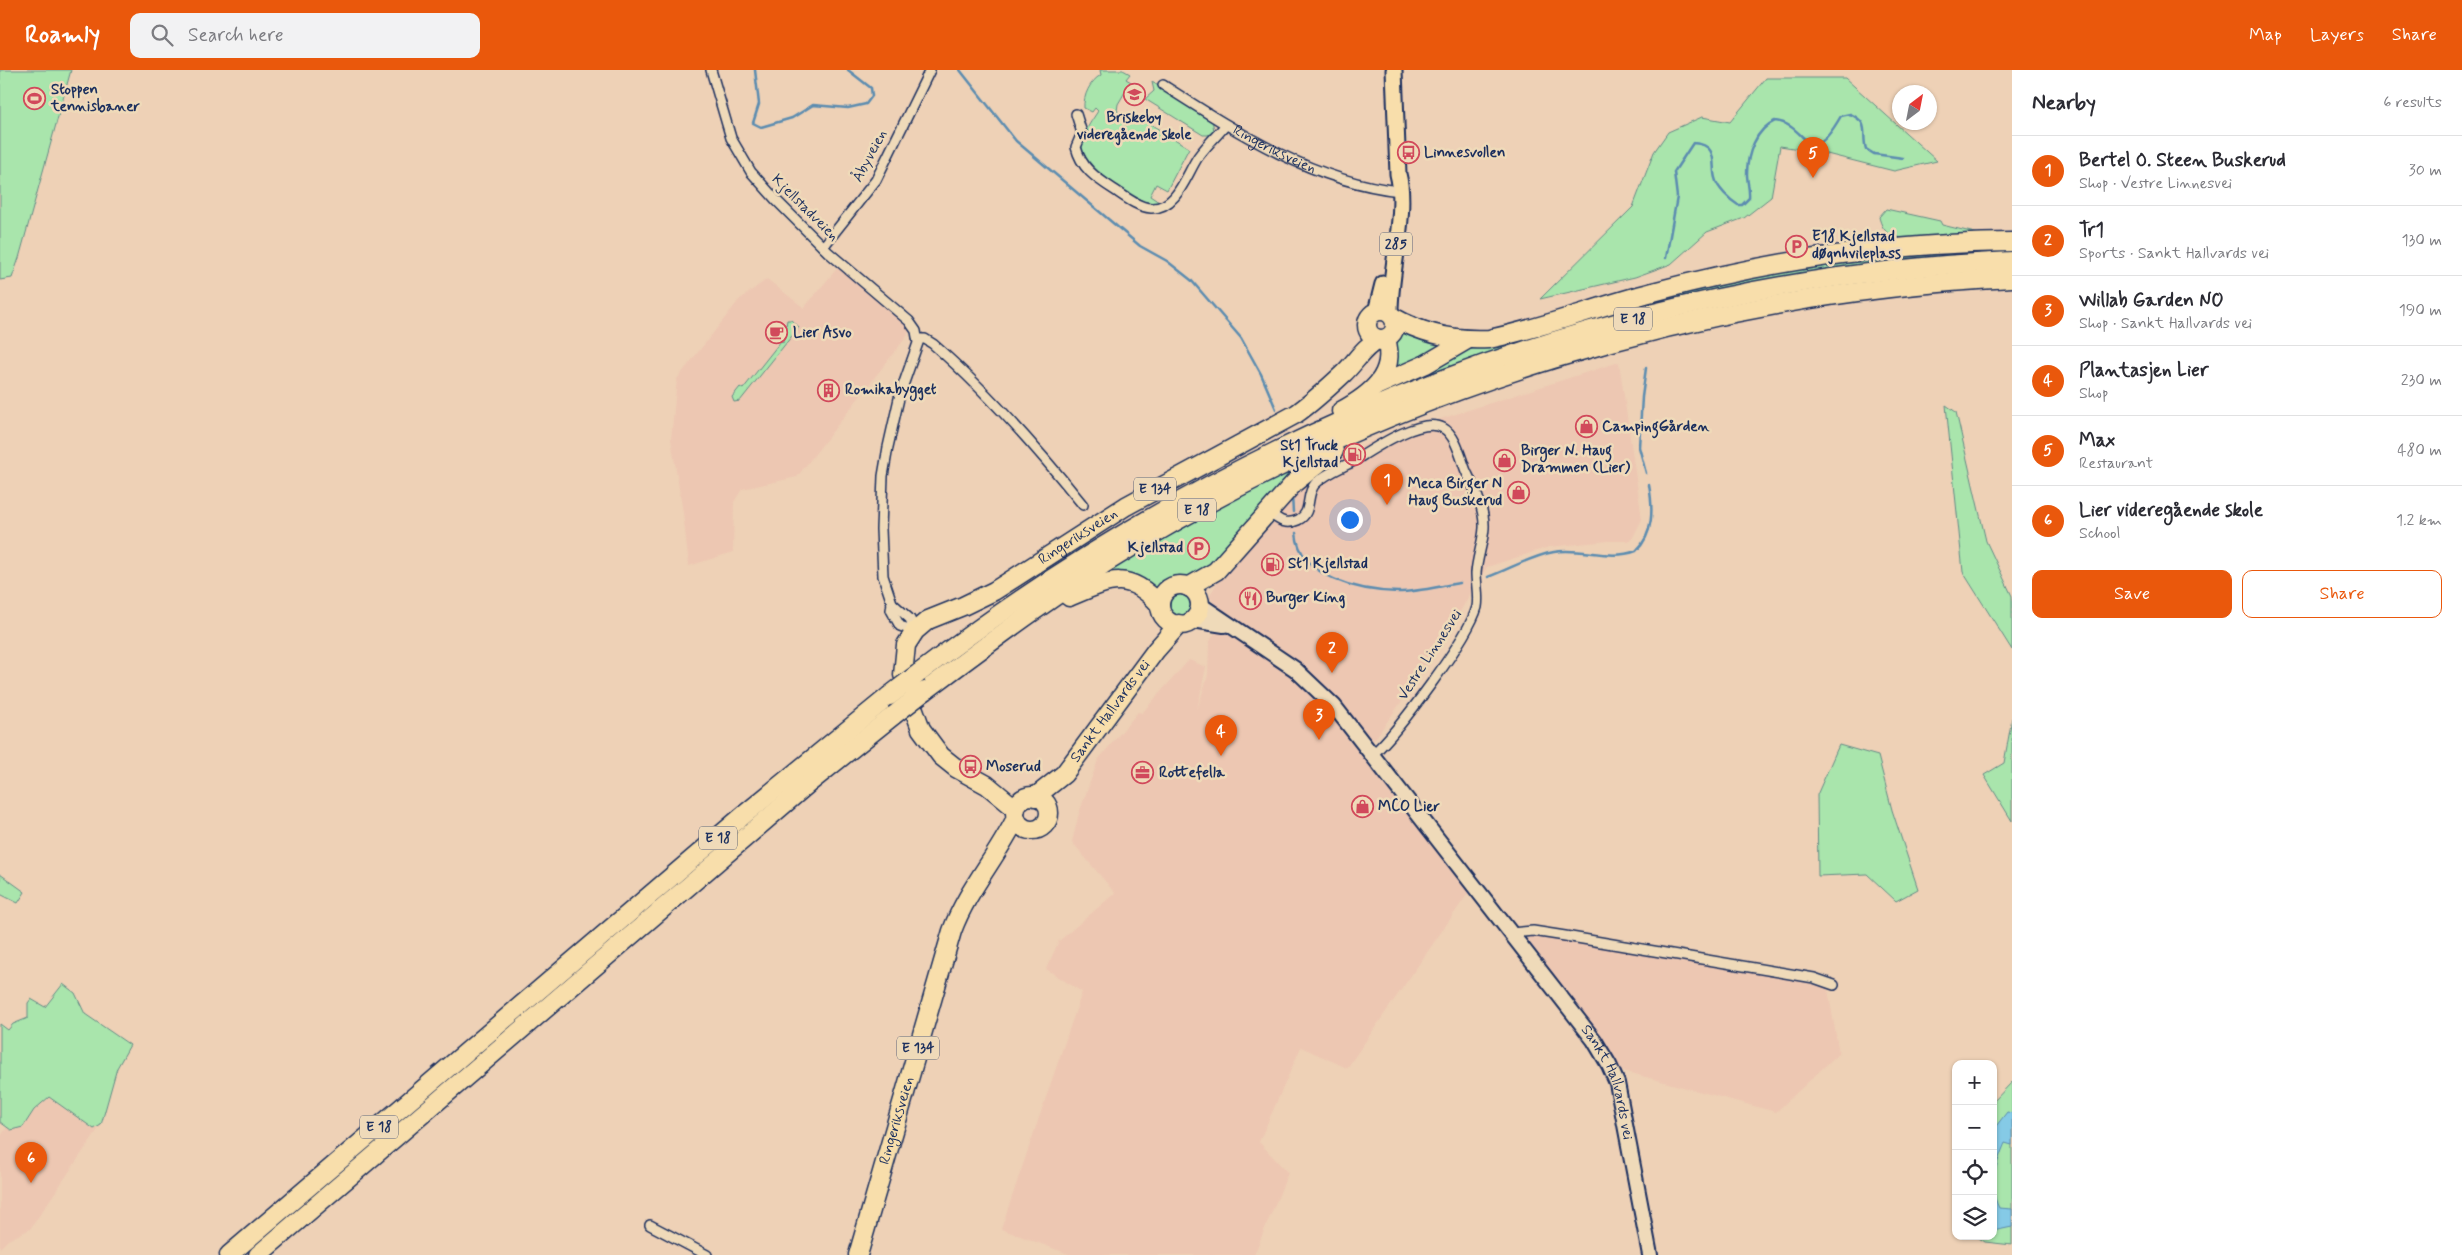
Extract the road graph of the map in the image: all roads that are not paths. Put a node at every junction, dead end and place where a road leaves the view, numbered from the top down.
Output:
1 (711, 70) edge
2 (930, 70) edge
3 (1394, 70) edge
4 (1163, 85) dead end
5 (1076, 114) dead end
6 (1226, 125) junction
7 (1397, 190) junction
8 (2012, 242) edge
9 (823, 247) junction
10 (2012, 261) edge
11 (2012, 278) edge
12 (1386, 314) junction
13 (1378, 336) junction
14 (918, 338) junction
15 (1467, 340) junction
16 (1375, 386) junction
17 (1395, 416) junction
18 (1272, 452) junction
19 (1083, 505) dead end
20 (1268, 512) junction
21 (1183, 608) junction
22 (909, 626) junction
23 (1011, 626) junction
24 (911, 674) junction
25 (1373, 754) junction
26 (1064, 774) junction
27 (1048, 809) junction
28 (1024, 810) junction
29 (1511, 933) junction
30 (1834, 985) dead end
31 (555, 989) junction
32 (534, 1006) junction
33 (650, 1225) dead end
34 (229, 1255) edge
35 (258, 1255) edge
36 (706, 1255) edge
37 (858, 1255) edge
38 (1650, 1255) edge

1 - 9 street, Kjellstadveien
2 - 9 street, Åbyveien
3 - 7 main road, 285
4 - 6 street, Ringeriksveien
5 - 6 street
6 - 7 street, Ringeriksveien
7 - 12 main road, 285
8 - 15 highway, E 18
9 - 14 street, Kjellstadveien
10 - 18 highway, E 18
11 - 17 highway, E 18
12 - 13 highway, E 134
12 - 13 highway, E 134
12 - 15 highway, E 18
13 - 16 highway, E 18
13 - 22 highway, Ringeriksveien / E 134
14 - 19 street, Kjellstadveien
14 - 22 street
15 - 16 highway, E 18
16 - 18 highway, E 18
17 - 20 highway, E 18
17 - 23 highway, E 18
18 - 24 highway, E 18
20 - 21 highway, E 18
20 - 25 street, Vestre Linnesvei
21 - 23 highway, E 18
21 - 25 main road, Sankt Hallvards vei
21 - 26 highway, Sankt Hallvards vei
22 - 24 highway, Ringeriksveien / E 134
23 - 31 highway, E 18, bridge
24 - 28 highway, Ringeriksveien / E 134
24 - 31 highway, E 18, bridge
25 - 29 main road, Sankt Hallvards vei
26 - 27 highway, Sankt Hallvards vei
26 - 28 highway, Sankt Hallvards vei
27 - 28 highway, E 134
27 - 28 highway, E 134
28 - 37 highway, Ringeriksveien / E 134
29 - 30 street
29 - 38 main road, Sankt Hallvards vei
31 - 32 highway, E 18
32 - 34 highway, E 18
32 - 35 highway, E 18
33 - 36 street

